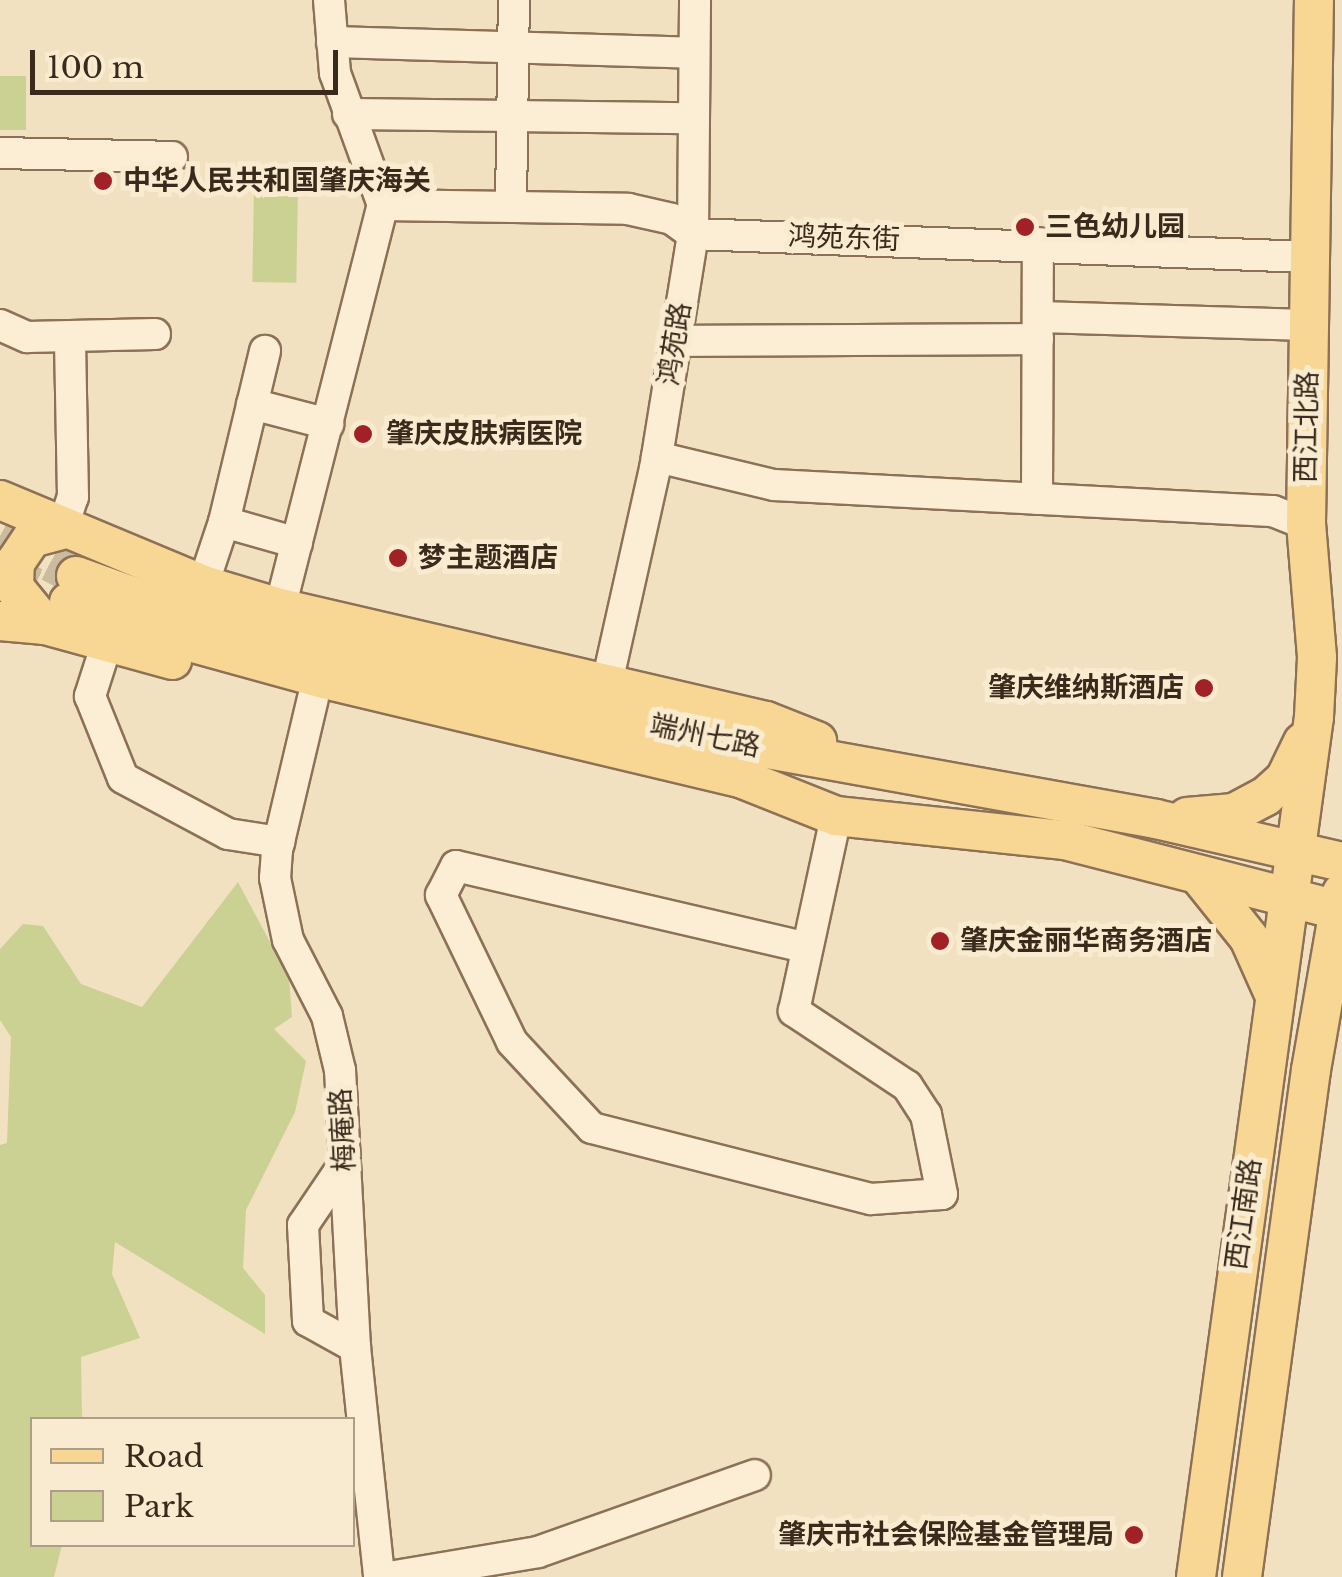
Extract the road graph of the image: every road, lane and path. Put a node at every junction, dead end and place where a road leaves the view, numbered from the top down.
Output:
1 (329, 0) edge
2 (514, 0) edge
3 (695, 0) edge
4 (1314, 0) edge
5 (332, 42) junction
6 (513, 48) junction
7 (694, 53) junction
8 (348, 114) junction
9 (512, 116) junction
10 (694, 118) junction
11 (0, 153) edge
12 (172, 157) dead end
13 (383, 205) junction
14 (511, 207) junction
15 (693, 234) junction
16 (1038, 243) junction
17 (1309, 257) junction
18 (0, 325) edge
19 (1308, 325) junction
20 (1038, 328) junction
21 (155, 334) dead end
22 (70, 339) junction
23 (676, 341) junction
24 (265, 351) dead end
25 (252, 404) junction
26 (328, 424) junction
27 (656, 457) junction
28 (0, 472) edge
29 (1037, 498) junction
30 (0, 500) edge
31 (224, 522) junction
32 (1306, 524) junction
33 (62, 530) junction
34 (297, 544) junction
35 (203, 585) junction
36 (0, 601) edge
37 (63, 601) junction
38 (280, 608) junction
39 (0, 620) edge
40 (107, 643) junction
41 (1330, 658) edge
42 (608, 683) junction
43 (313, 698) junction
44 (1314, 717) junction
45 (894, 771) junction
46 (836, 816) junction
47 (1156, 819) junction
48 (279, 842) junction
49 (1298, 852) junction
50 (1342, 862) edge
51 (1202, 878) junction
52 (1290, 898) junction
53 (1341, 904) edge
54 (804, 947) junction
55 (1274, 994) junction
56 (1342, 1007) edge
57 (1311, 1070) junction
58 (1255, 1134) junction
59 (1301, 1142) junction
60 (345, 1163) junction
61 (355, 1347) junction
62 (755, 1475) dead end
63 (379, 1577) edge
64 (389, 1577) edge
65 (1196, 1577) edge
66 (1242, 1577) edge

1 - 5 street
2 - 6 street
3 - 7 street, 鸿苑路
4 - 17 main road, 西江北路
5 - 6 street
5 - 8 street
6 - 7 street
6 - 9 street
7 - 10 street, 鸿苑路
8 - 9 street
8 - 13 street
9 - 10 street
9 - 14 street
10 - 15 street, 鸿苑路
11 - 12 street
13 - 14 street, 鸿苑东街
13 - 26 street
14 - 15 street, 鸿苑东街
15 - 16 street, 鸿苑东街
15 - 23 street, 鸿苑路
16 - 17 street, 鸿苑东街
16 - 20 street
17 - 19 main road, 西江北路
18 - 22 street
19 - 20 street
19 - 32 main road, 西江北路
20 - 23 street
20 - 29 street
21 - 22 street
22 - 33 street
23 - 27 street, 鸿苑路
24 - 25 street
25 - 26 street
25 - 31 street
26 - 34 street
27 - 29 street
27 - 42 street, 鸿苑路
28 - 33 main road
29 - 32 street
30 - 33 main road
31 - 34 street
31 - 35 street
32 - 41 main road, 西江北路
33 - 35 main road
33 - 37 main road
34 - 38 street
35 - 38 main road
36 - 37 main road
37 - 39 main road
37 - 40 main road
37 - 45 main road, 端州七路
37 - 46 main road, 端州七路
38 - 42 main road
40 - 43 main road
40 - 48 street
41 - 44 main road, 西江北路
42 - 45 main road
43 - 46 main road
43 - 48 street, 梅庵路
44 - 47 main road
44 - 49 main road, 西江北路
45 - 47 main road, 端州七路
46 - 51 main road, 端州七路
46 - 54 street
47 - 49 main road, 端州七路
48 - 60 street, 梅庵路
49 - 50 main road, 端州七路
49 - 52 main road, 西江南路
51 - 52 main road, 端州七路
51 - 55 main road
52 - 53 main road, 端州七路
52 - 55 main road, 西江南路
53 - 57 main road, 西江南路
54 - 54 street
55 - 58 main road, 西江南路
56 - 57 main road
57 - 59 main road, 西江南路
58 - 59 main road
58 - 65 main road, 西江南路
59 - 66 main road, 西江南路
60 - 61 street, 梅庵路
60 - 61 street
61 - 63 street, 梅庵路
62 - 64 street

